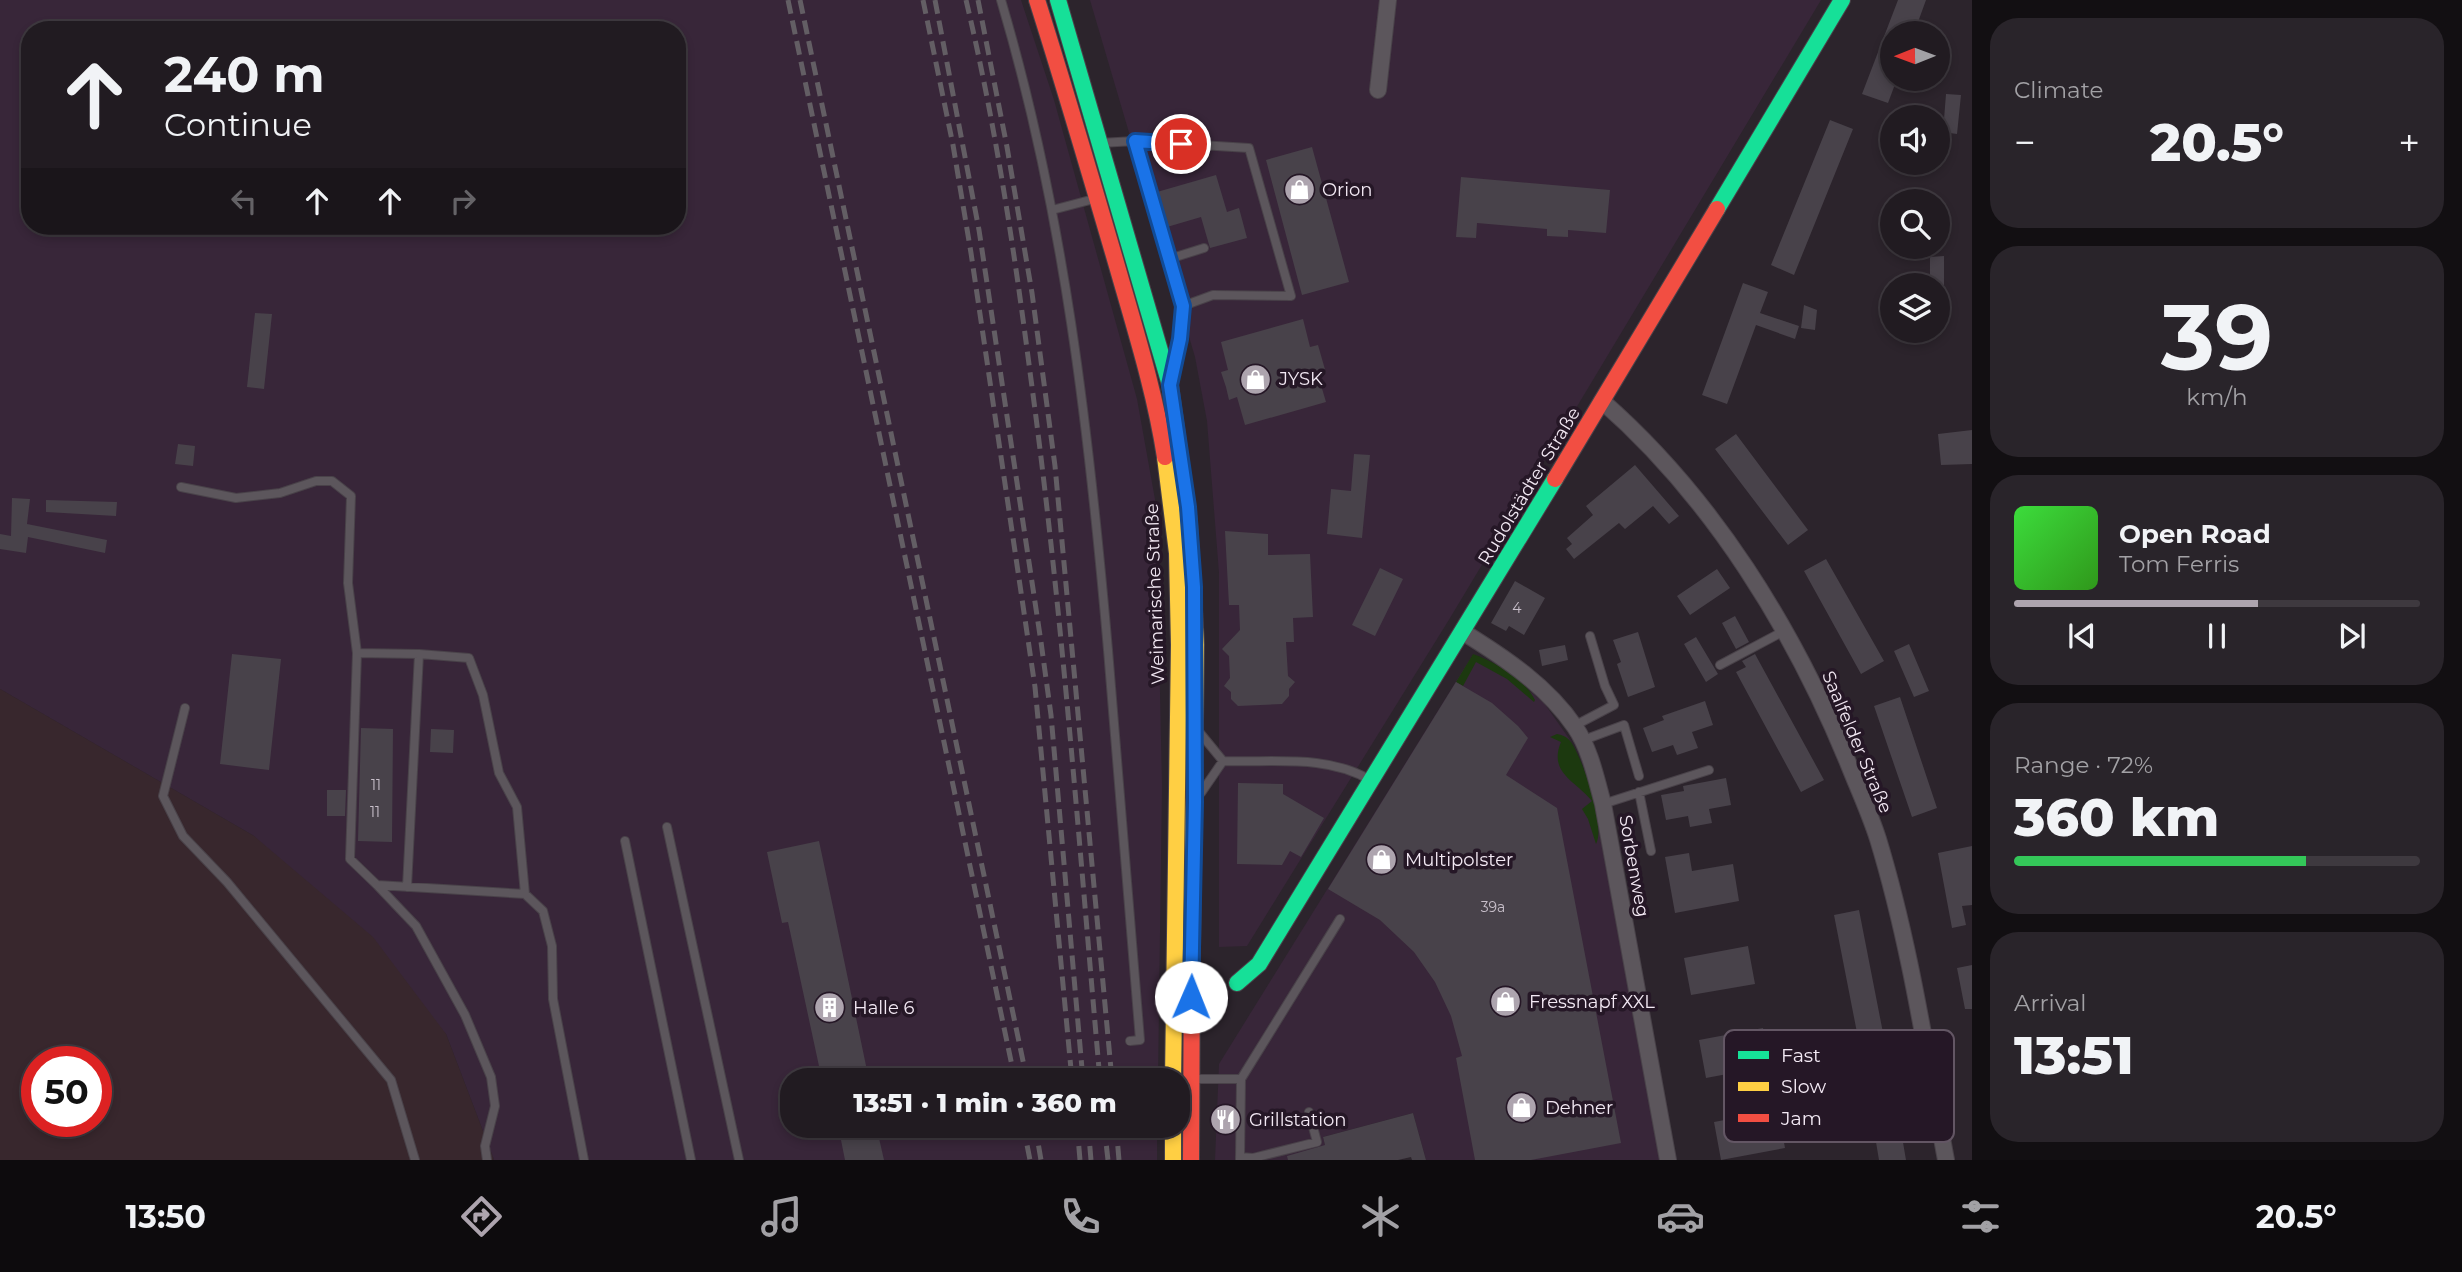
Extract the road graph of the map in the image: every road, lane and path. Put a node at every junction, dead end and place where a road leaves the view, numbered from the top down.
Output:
1 (1001, 0) edge
2 (1037, 0) edge
3 (1058, 0) edge
4 (1388, 0) edge
5 (1842, 0) edge
6 (1378, 90) dead end
7 (1135, 141) junction
8 (1098, 143) junction
9 (1097, 198) junction
10 (1052, 210) junction
11 (1204, 248) dead end
12 (1170, 259) junction
13 (1183, 306) junction
14 (1170, 385) junction
15 (1602, 401) junction
16 (181, 487) dead end
17 (1784, 631) junction
18 (1463, 632) junction
19 (1590, 636) dead end
20 (357, 653) junction
21 (419, 654) junction
22 (1720, 665) dead end
23 (186, 708) dead end
24 (1195, 726) junction
25 (1578, 733) junction
26 (1223, 761) junction
27 (1709, 770) dead end
28 (1639, 776) dead end
29 (1372, 781) junction
30 (1639, 792) junction
31 (1195, 802) junction
32 (1603, 804) junction
33 (667, 827) dead end
34 (625, 841) dead end
35 (1651, 851) dead end
36 (377, 885) junction
37 (407, 887) junction
38 (525, 894) junction
39 (1340, 919) dead end
40 (1237, 983) dead end
41 (1922, 1030) edge
42 (1130, 1041) dead end
43 (1181, 1068) edge
44 (1182, 1068) edge
45 (1190, 1079) edge
46 (1241, 1079) junction
47 (1309, 1112) dead end
48 (1173, 1138) edge
49 (1188, 1138) edge
50 (1943, 1142) edge
51 (1240, 1159) edge
52 (415, 1160) edge
53 (487, 1160) edge
54 (584, 1160) edge
55 (691, 1160) edge
56 (739, 1160) edge
57 (1174, 1160) edge
58 (1191, 1160) edge
59 (1668, 1160) edge
60 (1946, 1160) edge

1 - 10 lane
2 - 9 main road, Weimarische Straße
3 - 8 main road, Weimarische Straße
4 - 6 street
5 - 15 main road, Rudolstädter Straße
7 - 8 lane
7 - 12 lane
7 - 13 lane
8 - 14 main road, Weimarische Straße
9 - 10 lane
9 - 43 main road, Weimarische Straße
10 - 42 lane
11 - 12 lane
12 - 13 lane
13 - 14 lane
14 - 24 main road, Weimarische Straße
15 - 17 street, Saalfelder Straße
15 - 18 main road, Rudolstädter Straße
16 - 20 lane
17 - 22 lane
17 - 41 street, Saalfelder Straße
18 - 25 street, Sorbenweg
18 - 29 main road, Rudolstädter Straße
19 - 25 lane
20 - 21 lane
20 - 36 lane
21 - 37 lane
21 - 38 lane
23 - 52 lane
24 - 26 lane
24 - 31 main road, Weimarische Straße
25 - 28 lane
25 - 32 street, Sorbenweg
26 - 29 lane
26 - 31 lane
27 - 30 lane
29 - 40 main road, Rudolstädter Straße
30 - 32 lane
30 - 35 lane
31 - 44 main road, Weimarische Straße
32 - 59 street, Sorbenweg
33 - 56 lane
34 - 55 lane
36 - 37 lane
36 - 53 lane
37 - 38 lane
38 - 54 lane
39 - 46 lane
45 - 46 lane
46 - 51 lane
47 - 51 lane
48 - 57 main road
49 - 58 main road, Weimarische Straße
50 - 60 street, Saalfelder Straße

